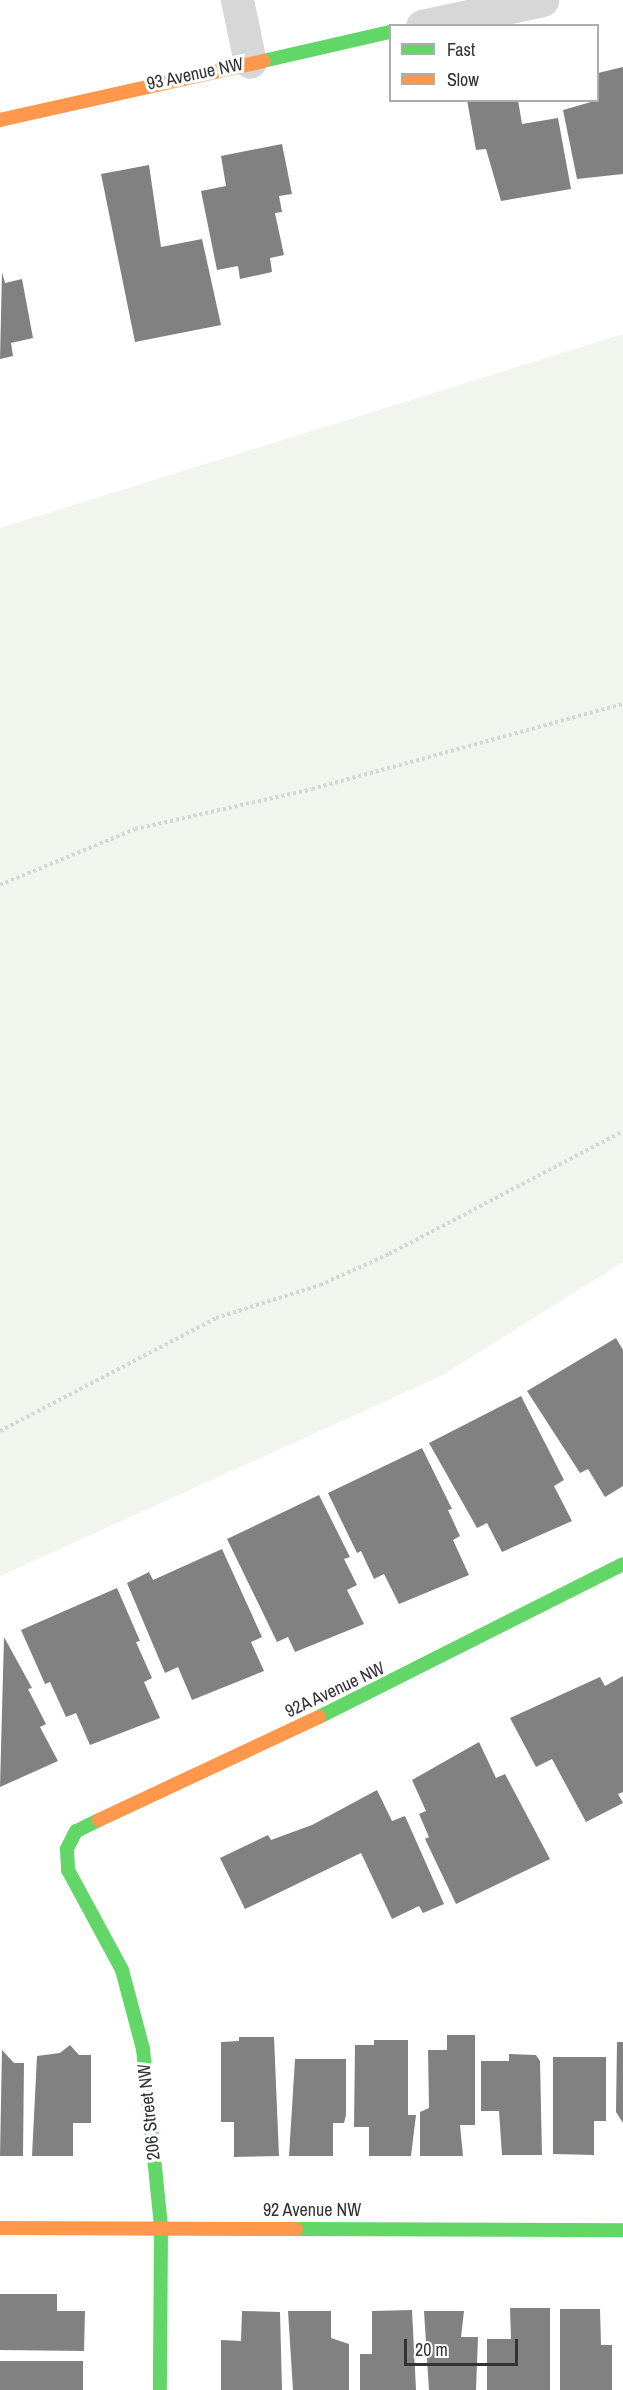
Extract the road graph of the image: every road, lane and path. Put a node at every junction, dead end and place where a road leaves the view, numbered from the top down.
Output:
1 (237, 0) edge
2 (542, 0) edge
3 (431, 24) edge
4 (389, 32) edge
5 (250, 62) junction
6 (0, 120) edge
7 (623, 704) edge
8 (0, 885) edge
9 (623, 1131) edge
10 (0, 1431) edge
11 (623, 1564) edge
12 (67, 1849) joint
13 (161, 2227) junction
14 (0, 2228) edge
15 (623, 2230) edge
16 (160, 2390) edge

1 - 5 street
2 - 3 street
4 - 5 street, 93 Avenue NW
5 - 6 street, 93 Avenue NW
7 - 8 path
9 - 10 path
11 - 12 street, 92A Avenue NW
12 - 13 street, 206 Street NW
13 - 14 street, 92 Avenue NW
13 - 15 street, 92 Avenue NW
13 - 16 street, 206 Street NW

